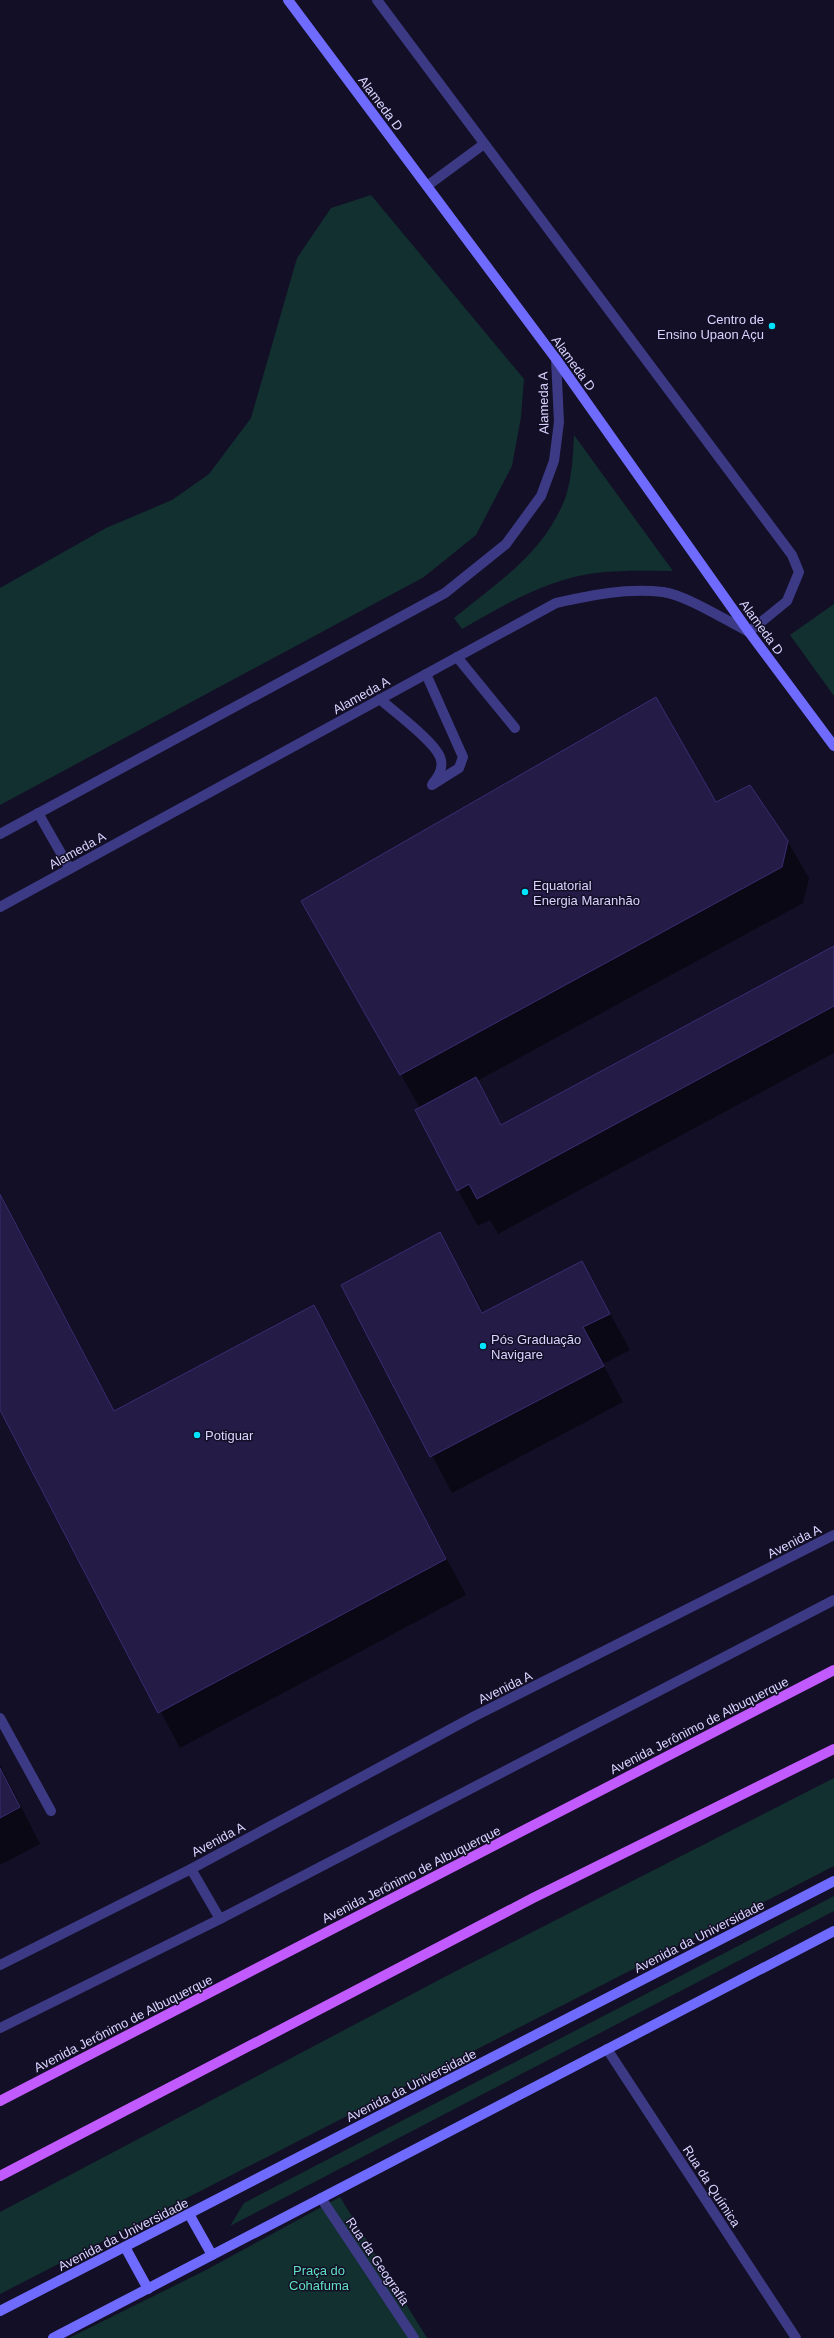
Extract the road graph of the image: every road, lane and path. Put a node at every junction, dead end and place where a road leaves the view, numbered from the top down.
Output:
1 (288, 0) edge
2 (377, 0) edge
3 (484, 144) junction
4 (427, 186) junction
5 (556, 359) junction
6 (749, 632) junction
7 (457, 657) junction
8 (426, 674) junction
9 (380, 699) junction
10 (515, 728) dead end
11 (834, 746) edge
12 (38, 813) junction
13 (0, 834) edge
14 (70, 869) junction
15 (0, 907) edge
16 (834, 1536) edge
17 (834, 1600) edge
18 (834, 1670) edge
19 (0, 1718) edge
20 (834, 1749) edge
21 (51, 1811) dead end
22 (191, 1869) junction
23 (834, 1881) edge
24 (220, 1919) junction
25 (834, 1931) edge
26 (0, 1966) edge
27 (0, 2028) edge
28 (607, 2049) junction
29 (0, 2101) edge
30 (0, 2176) edge
31 (321, 2198) junction
32 (189, 2214) junction
33 (125, 2247) junction
34 (212, 2255) junction
35 (148, 2289) junction
36 (0, 2312) edge
37 (53, 2338) edge
38 (414, 2338) edge
39 (796, 2338) edge

1 - 4 street, Alameda D
2 - 3 street
3 - 4 street
3 - 6 street
4 - 5 street, Alameda D
5 - 6 street, Alameda D
5 - 12 street, Alameda A
6 - 7 street, Alameda A
6 - 11 street, Alameda D
7 - 8 street, Alameda A
7 - 10 street
8 - 9 street, Alameda A
8 - 9 street
9 - 14 street, Alameda A
12 - 13 street, Alameda A
12 - 14 street
14 - 15 street, Alameda A
16 - 22 street, Avenida A
17 - 24 street
18 - 29 main road, Avenida Jerônimo de Albuquerque
19 - 21 street
20 - 30 main road
22 - 24 street, Avenida A
22 - 26 street, Avenida A
23 - 32 street, Avenida da Universidade
24 - 27 street
25 - 28 street
28 - 31 street
28 - 39 street, Rua da Química
31 - 34 street
31 - 38 street, Rua da Geografia
32 - 33 street, Avenida da Universidade
32 - 34 street
33 - 35 street
33 - 36 street, Avenida da Universidade
34 - 35 street
35 - 37 street

